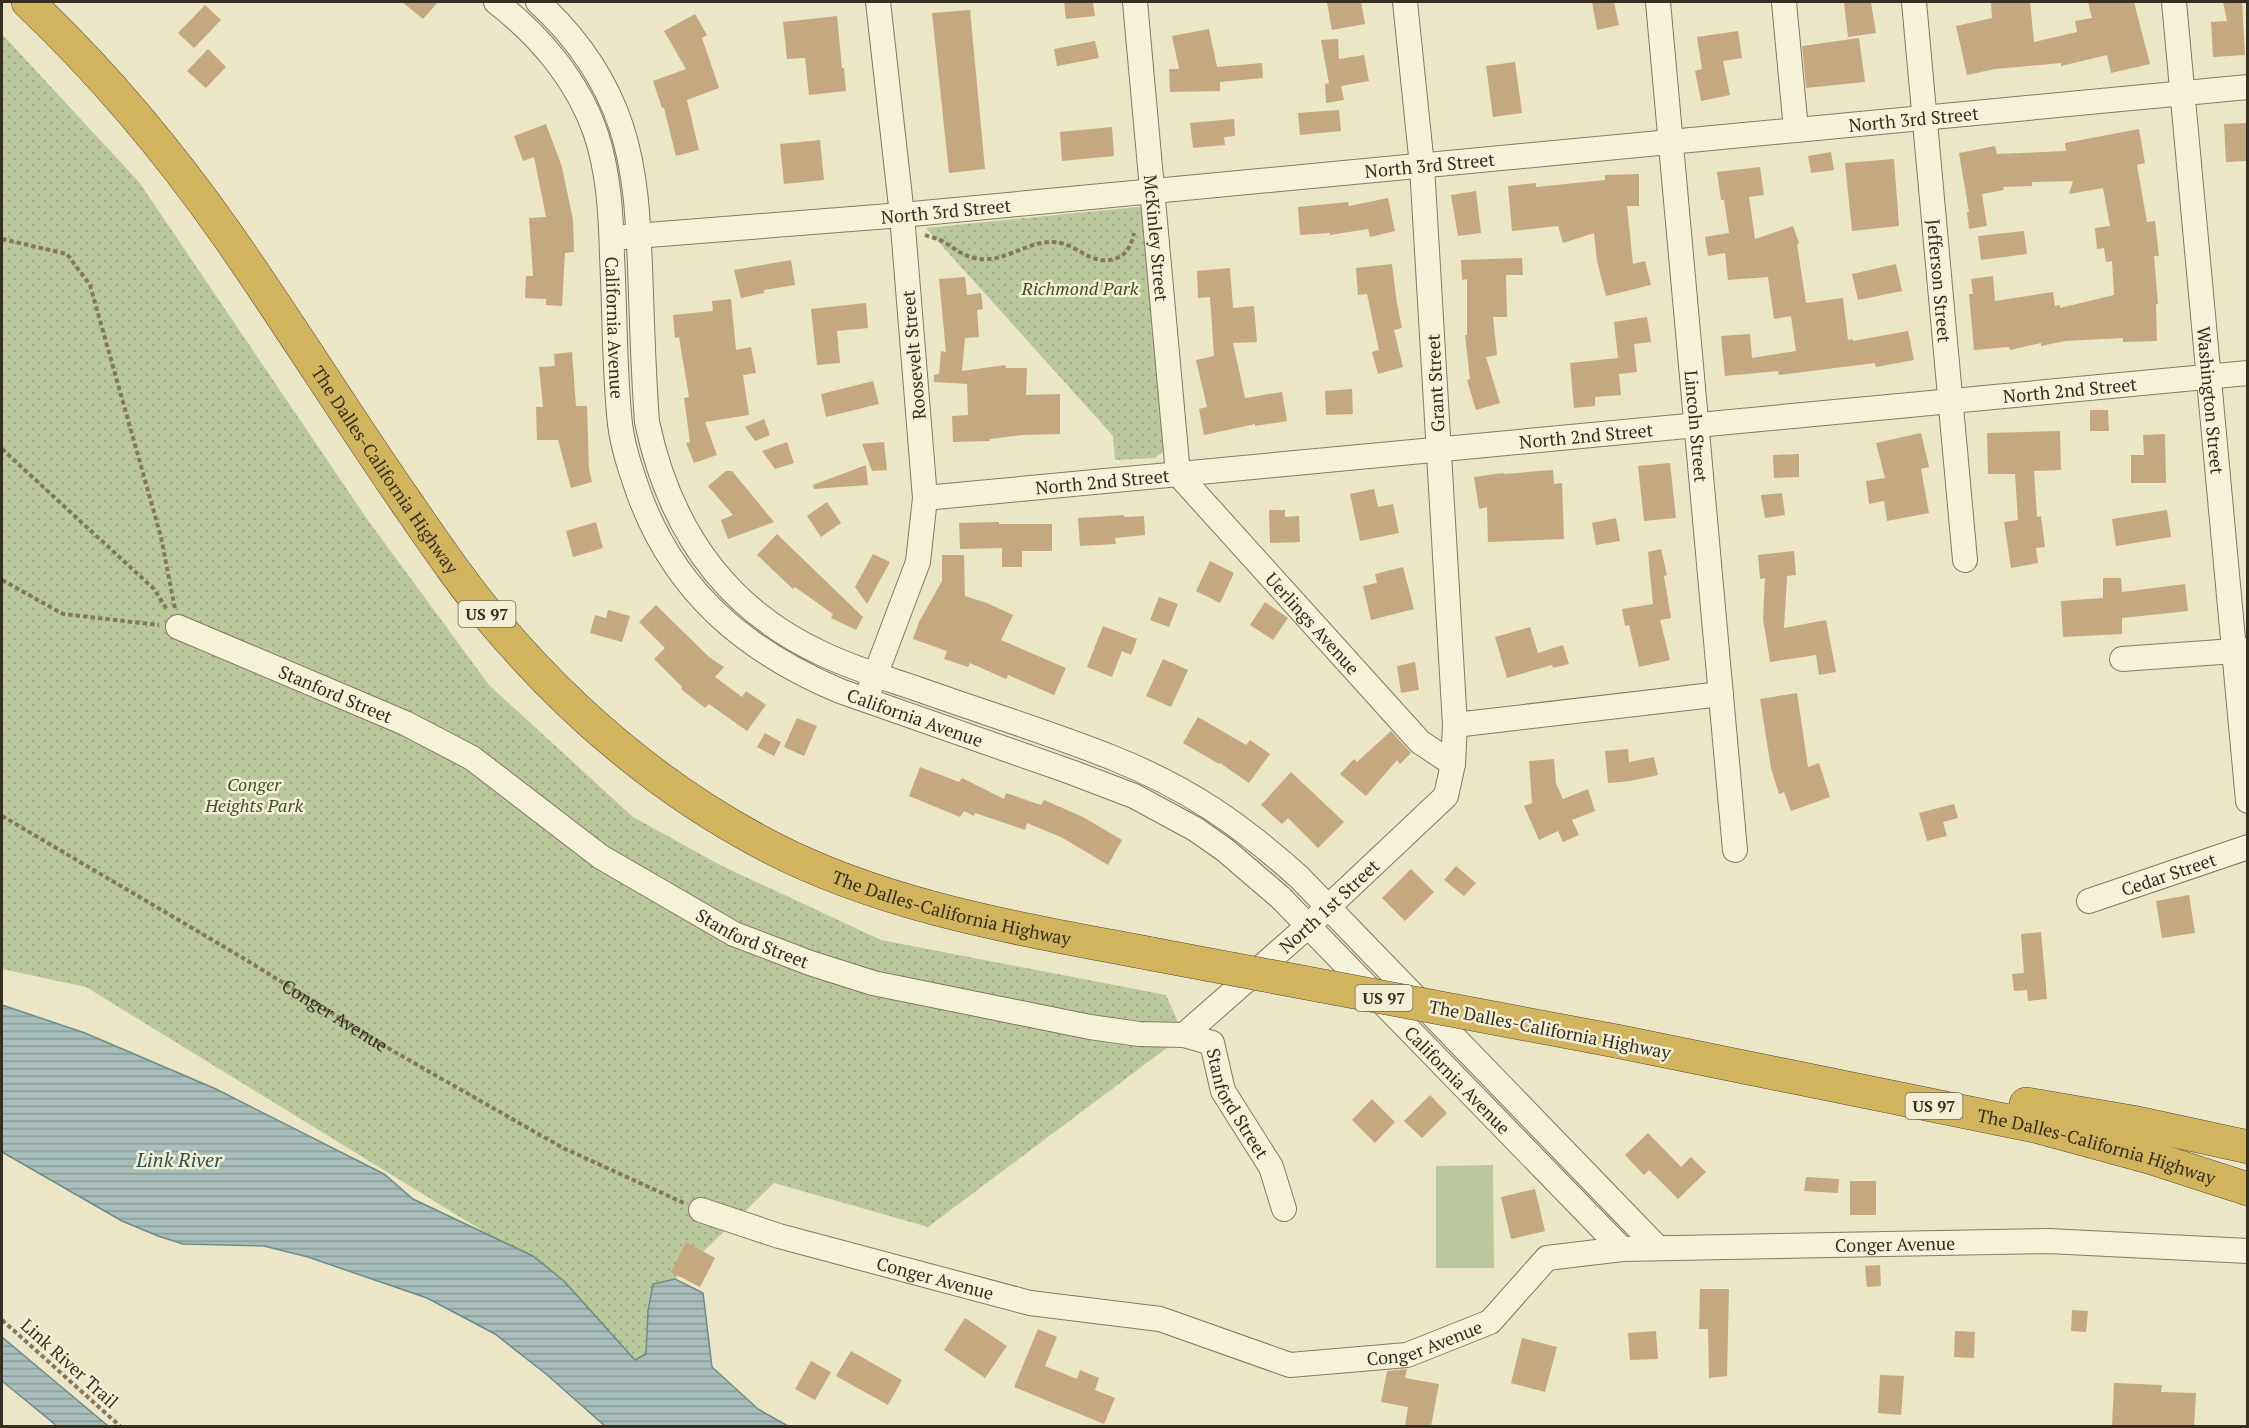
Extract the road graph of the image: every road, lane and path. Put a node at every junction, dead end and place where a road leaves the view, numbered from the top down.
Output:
1 (28, 2) edge
2 (496, 2) edge
3 (538, 2) edge
4 (878, 2) edge
5 (1135, 2) edge
6 (1405, 2) edge
7 (1658, 2) edge
8 (1784, 2) edge
9 (1914, 2) edge
10 (2174, 2) edge
11 (2247, 87) edge
12 (2183, 94) junction
13 (1924, 118) junction
14 (1796, 130) junction
15 (1671, 142) junction
16 (1422, 166) junction
17 (1143, 192) junction
18 (903, 225) junction
19 (639, 237) junction
20 (612, 238) junction
21 (2, 239) edge
22 (2247, 373) edge
23 (2209, 376) junction
24 (1950, 401) junction
25 (1696, 425) junction
26 (2, 449) edge
27 (1439, 449) junction
28 (1178, 474) junction
29 (925, 498) junction
30 (1965, 560) dead end
31 (2, 580) edge
32 (178, 627) junction
33 (2241, 650) edge
34 (2122, 659) dead end
35 (876, 675) junction
36 (1721, 694) junction
37 (867, 700) junction
38 (1455, 725) junction
39 (1453, 764) junction
40 (2247, 801) edge
41 (2, 816) edge
42 (2247, 847) edge
43 (1735, 850) dead end
44 (2089, 901) dead end
45 (1328, 907) junction
46 (1308, 926) junction
47 (1184, 1035) junction
48 (1616, 1041) junction
49 (2247, 1147) edge
50 (2247, 1189) edge
51 (678, 1200) dead end
52 (1284, 1209) dead end
53 (701, 1210) dead end
54 (1658, 1248) junction
55 (1622, 1249) junction
56 (2247, 1251) edge
57 (2, 1320) edge
58 (120, 1426) edge

1 - 48 highway, The Dalles-California Highway / US 97, bridge
2 - 20 street, California Avenue
3 - 19 street, California Avenue
4 - 18 street, Roosevelt Street
5 - 17 street, McKinley Street
6 - 16 street, Grant Street
7 - 15 street, Lincoln Street
8 - 14 street
9 - 13 street, Jefferson Street
10 - 12 street, Washington Street
11 - 12 street, North 3rd Street
12 - 13 street, North 3rd Street
12 - 23 street, Washington Street
13 - 14 street, North 3rd Street
13 - 24 street, Jefferson Street
14 - 15 street, North 3rd Street
15 - 16 street, North 3rd Street
15 - 25 street, Lincoln Street
16 - 17 street, North 3rd Street
16 - 27 street, Grant Street
17 - 18 street, North 3rd Street
17 - 18 path
17 - 28 street, McKinley Street
18 - 19 street, North 3rd Street
18 - 29 street, Roosevelt Street
19 - 20 street, North 3rd Street
19 - 35 street, California Avenue
20 - 37 street, California Avenue
21 - 32 path
22 - 23 street, North 2nd Street
23 - 24 street, North 2nd Street
23 - 33 street, Washington Street
24 - 25 street, North 2nd Street
24 - 30 street, Jefferson Street
25 - 27 street, North 2nd Street
25 - 36 street, Lincoln Street
26 - 32 path
27 - 28 street, North 2nd Street
27 - 38 street, Grant Street
28 - 29 street, North 2nd Street
28 - 39 street, Uerlings Avenue
29 - 35 street, Roosevelt Street
31 - 32 path
32 - 47 street, Stanford Street
33 - 34 street
33 - 40 street, Washington Street
35 - 37 street, Roosevelt Street
35 - 45 street, California Avenue
36 - 38 street
36 - 43 street, Lincoln Street
37 - 46 street, California Avenue
38 - 39 street, Grant Street
39 - 45 street, North 1st Street
41 - 51 path, Conger Avenue
42 - 44 street, Cedar Street
45 - 46 street, North 1st Street
45 - 54 street, California Avenue
46 - 47 street, North 1st Street
46 - 55 street, California Avenue
47 - 52 street, Stanford Street
48 - 49 highway
48 - 50 highway, The Dalles-California Highway / US 97
53 - 55 street, Conger Avenue
54 - 55 street, Conger Avenue
54 - 56 street, Conger Avenue
57 - 58 path, Link River Trail

